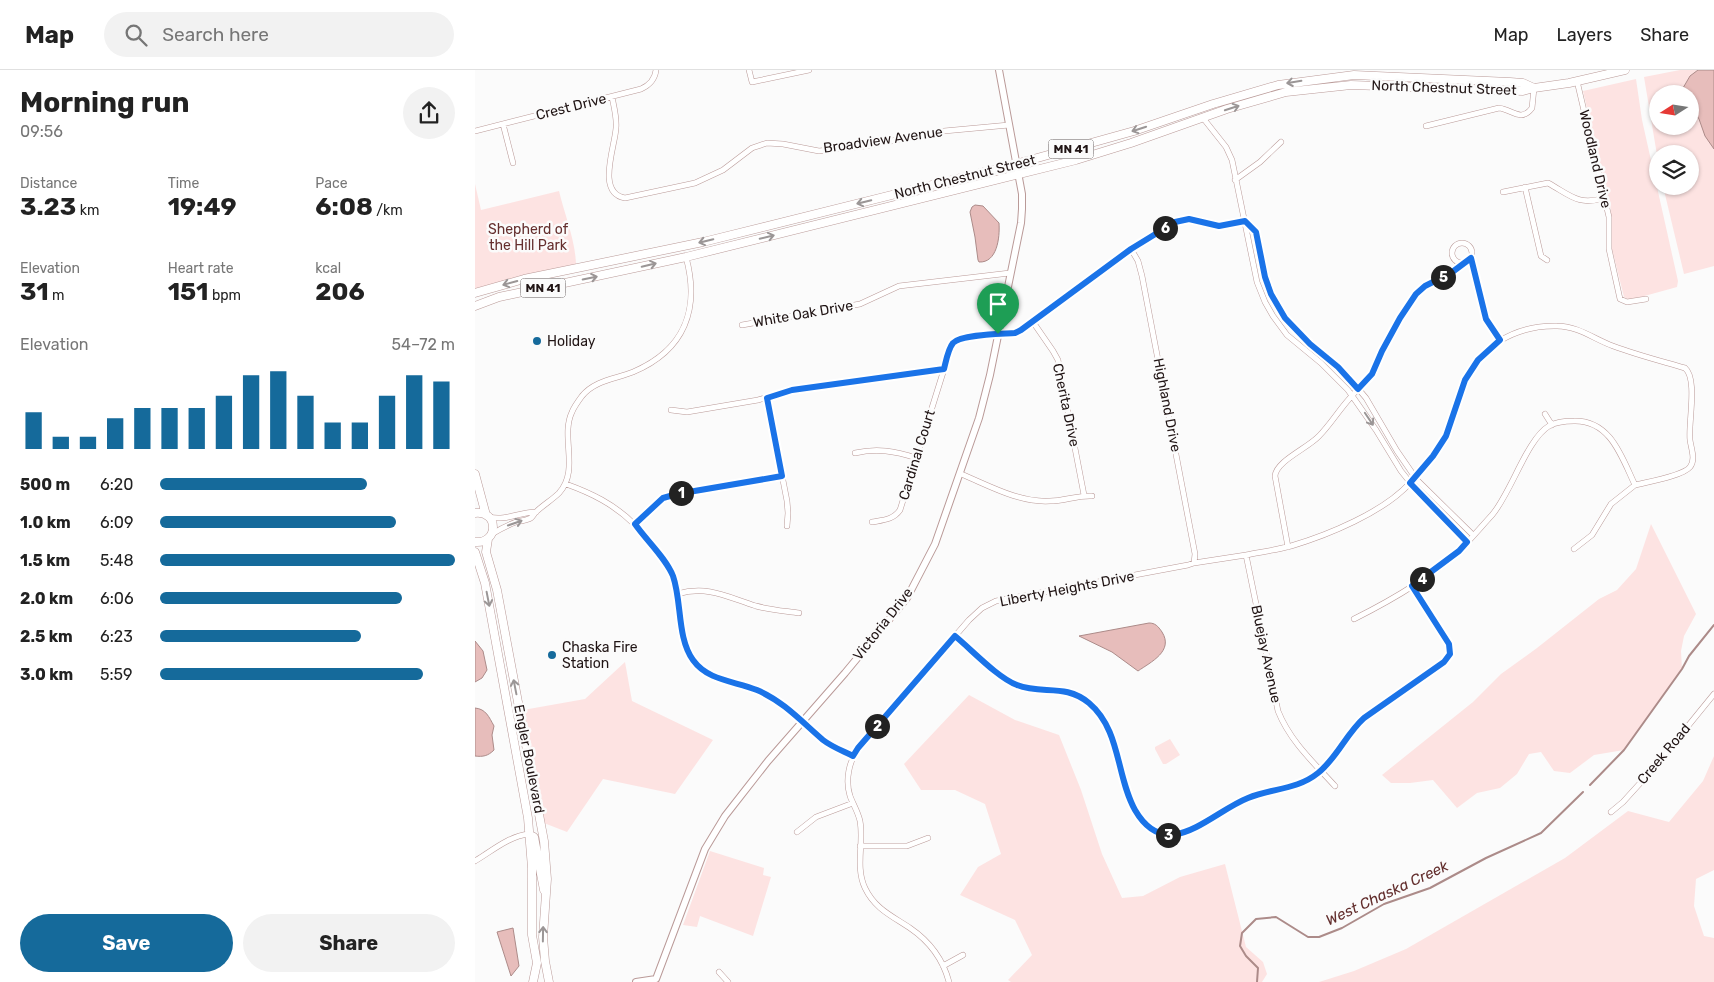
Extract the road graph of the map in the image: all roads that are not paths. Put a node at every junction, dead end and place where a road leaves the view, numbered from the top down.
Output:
1 (655, 70) edge
2 (749, 70) edge
3 (809, 70) edge
4 (999, 70) edge
5 (1625, 70) edge
6 (1577, 81) junction
7 (1534, 88) junction
8 (612, 97) junction
9 (1203, 118) junction
10 (503, 124) junction
11 (1009, 125) junction
12 (1426, 126) dead end
13 (475, 131) edge
14 (1281, 142) dead end
15 (513, 163) dead end
16 (1016, 164) junction
17 (1018, 174) junction
18 (1235, 180) junction
19 (1525, 187) junction
20 (1503, 192) dead end
21 (1604, 198) junction
22 (1245, 221) junction
23 (1131, 249) junction
24 (686, 257) junction
25 (1471, 258) junction
26 (1547, 260) dead end
27 (1462, 264) junction
28 (1010, 273) junction
29 (475, 293) edge
30 (1646, 299) dead end
31 (475, 306) edge
32 (1033, 322) junction
33 (742, 325) dead end
34 (998, 334) junction
35 (1500, 340) junction
36 (944, 369) junction
37 (1358, 389) junction
38 (1351, 395) junction
39 (767, 398) junction
40 (671, 410) dead end
41 (1545, 414) dead end
42 (1552, 425) junction
43 (855, 453) dead end
44 (916, 458) junction
45 (475, 474) edge
46 (961, 474) junction
47 (782, 476) junction
48 (1415, 476) junction
49 (1410, 483) junction
50 (565, 484) junction
51 (1635, 485) junction
52 (1084, 495) junction
53 (1092, 496) dead end
54 (536, 512) junction
55 (475, 513) edge
56 (488, 516) junction
57 (872, 522) dead end
58 (635, 524) junction
59 (787, 526) dead end
60 (1473, 535) junction
61 (490, 536) junction
62 (475, 542) edge
63 (1467, 542) junction
64 (1288, 547) junction
65 (1574, 549) dead end
66 (475, 552) edge
67 (1246, 555) junction
68 (1194, 563) junction
69 (1412, 586) junction
70 (677, 594) junction
71 (799, 613) dead end
72 (1354, 619) dead end
73 (955, 636) junction
74 (1714, 694) edge
75 (803, 721) junction
76 (853, 756) junction
77 (1321, 770) junction
78 (1335, 786) dead end
79 (853, 803) junction
80 (1611, 812) dead end
81 (797, 832) dead end
82 (529, 834) junction
83 (928, 838) dead end
84 (860, 846) junction
85 (475, 861) edge
86 (546, 896) junction
87 (963, 955) dead end
88 (943, 966) junction
89 (719, 972) dead end
90 (655, 980) edge
91 (534, 982) edge
92 (548, 982) edge
93 (636, 982) edge
94 (728, 982) edge
95 (949, 982) edge

1 - 8 street, Crest Drive
2 - 3 street
4 - 11 street, Victoria Drive
5 - 6 main road, MN 41
6 - 7 main road, MN 41
6 - 21 street, Woodland Drive
9 -> 7 main road, North Chestnut Street / MN 41
7 - 12 street
7 -> 16 main road, North Chestnut Street / MN 41
8 - 10 street, Crest Drive
8 - 11 street, Broadview Avenue
9 - 17 main road, North Chestnut Street / MN 41
9 - 18 street
10 - 13 street, Crest Drive
10 - 15 street
11 - 16 street, Victoria Drive
14 - 18 street
16 - 17 street, Victoria Drive
16 -> 29 main road, North Chestnut Street / MN 41
24 -> 17 main road, North Chestnut Street / MN 41
17 - 28 street, Victoria Drive
18 - 22 street
19 - 20 street
19 - 21 street
19 - 26 street
21 - 30 street, Woodland Drive
22 - 23 street
22 - 37 street
22 - 38 street
23 - 32 street
23 - 68 street, Highland Drive
31 -> 24 main road, North Chestnut Street / MN 41
24 - 50 street
25 - 27 street
25 - 27 street
25 - 35 street
27 - 37 street
28 - 33 street, White Oak Drive
28 - 34 street, Victoria Drive
32 - 34 street
32 - 52 street, Cherita Drive
34 - 36 street, Cardinal Court
34 - 46 street, Victoria Drive
35 - 48 street
35 - 51 street
36 - 39 street
36 - 44 street, Cardinal Court
37 - 38 street
37 - 48 street
38 -> 49 street
38 - 64 street
39 - 40 street
39 - 47 street
41 - 42 street
42 - 51 street
42 - 60 street
43 - 44 street
44 - 57 street, Cardinal Court
45 - 56 main road
46 - 52 street
46 - 75 street, Victoria Drive
47 - 58 street
47 - 59 street
48 - 49 street
48 - 60 street
49 - 63 street
49 - 64 street
50 - 54 street
50 - 58 street
51 - 65 street
52 - 53 street
54 - 56 street
61 -> 54 street
55 - 56 main road
56 - 61 main road, Engler Boulevard
58 - 70 street
60 - 63 street
61 - 62 main road
86 -> 61 main road, Engler Boulevard
63 - 69 street
64 - 67 street
66 -> 82 main road, Engler Boulevard
67 - 68 street
67 - 77 street, Bluejay Avenue
68 - 73 street, Liberty Heights Drive
69 - 72 street
69 - 77 street
70 - 71 street
70 - 75 street
73 - 76 street, Liberty Heights Drive
73 - 77 street
74 - 80 street, Creek Road
75 - 76 street
75 - 90 street, Victoria Drive
76 - 79 street, Liberty Heights Drive
77 - 78 street, Bluejay Avenue
79 - 81 street
79 - 84 street, Liberty Heights Drive
82 - 85 street
82 - 86 main road
82 - 91 main road, Engler Boulevard
83 - 84 street
84 - 88 street, Liberty Heights Drive
92 -> 86 main road, Engler Boulevard
87 - 88 street
88 - 95 street, Liberty Heights Drive
89 - 94 street
90 - 93 street
91 - 92 main road

